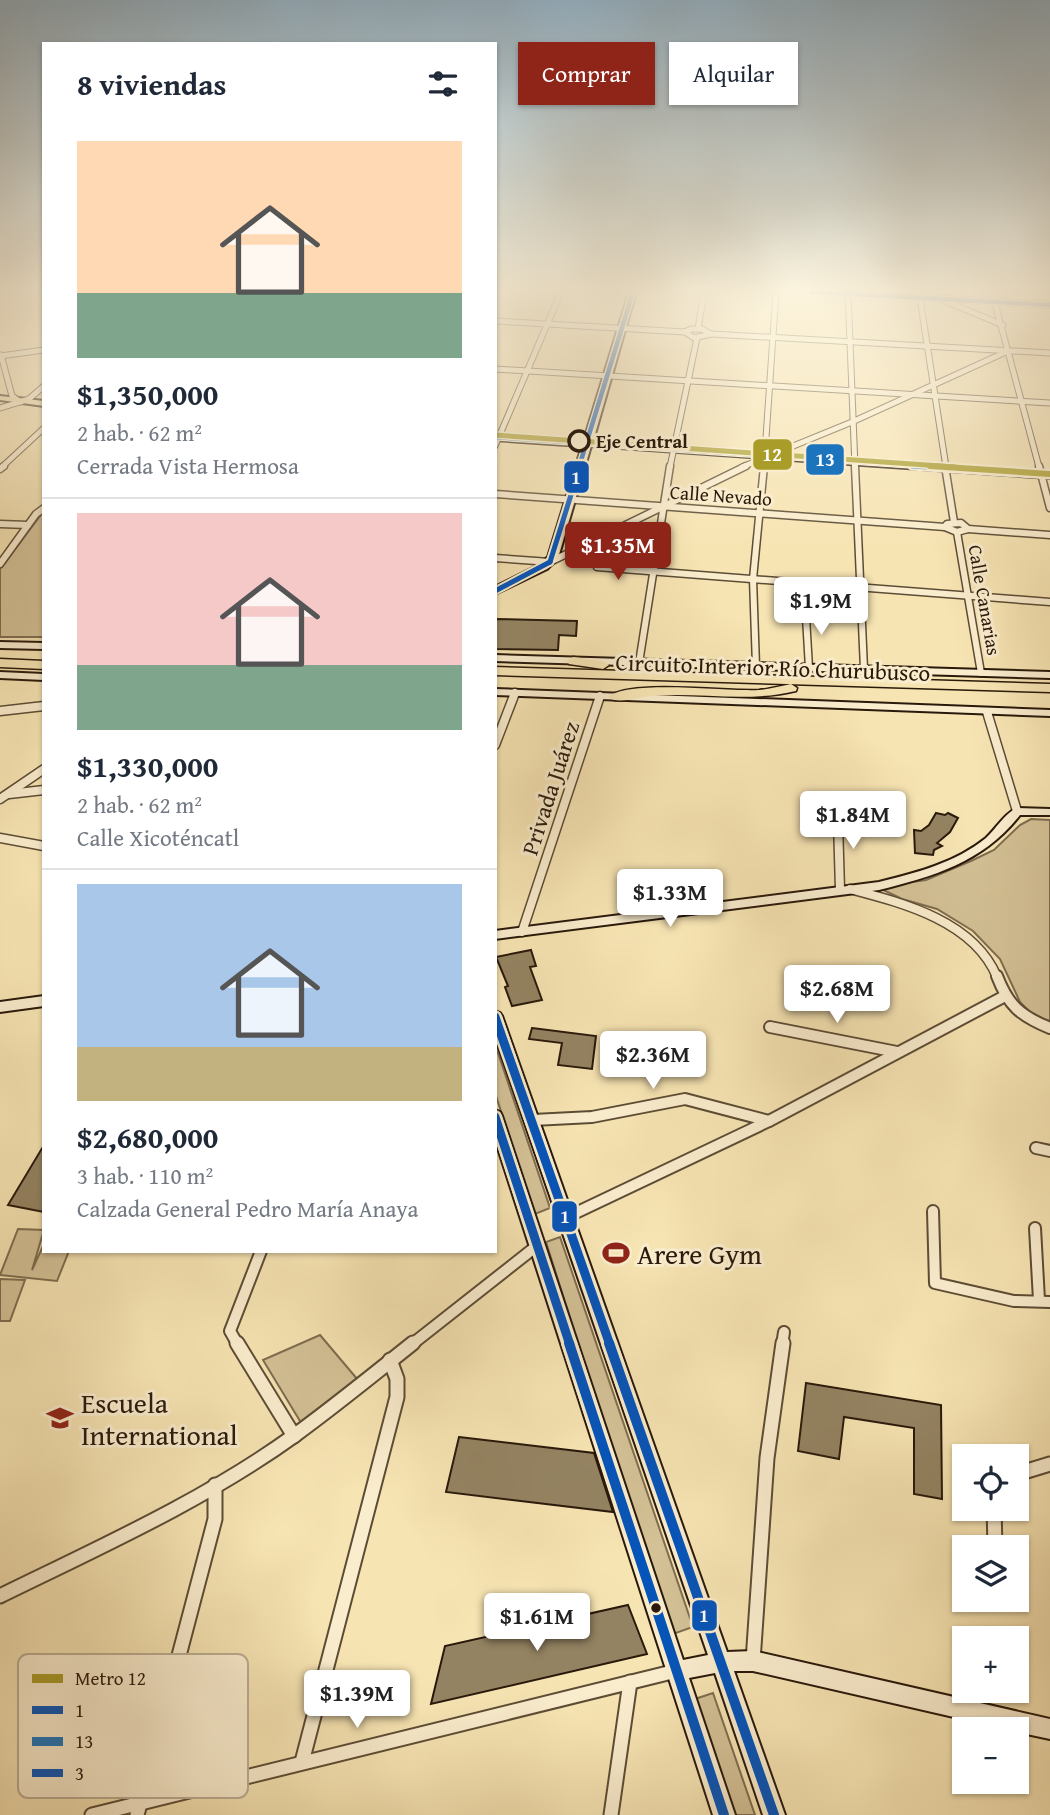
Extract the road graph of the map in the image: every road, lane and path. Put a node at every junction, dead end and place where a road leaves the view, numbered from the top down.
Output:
1 (607, 376) edge
2 (7, 377) edge
3 (525, 377) edge
4 (618, 377) edge
5 (688, 377) edge
6 (771, 377) edge
7 (850, 377) edge
8 (933, 377) edge
9 (950, 377) edge
10 (1016, 377) edge
11 (687, 381) junction
12 (934, 384) junction
13 (770, 386) junction
14 (42, 387) edge
15 (851, 391) junction
16 (912, 395) junction
17 (936, 396) junction
18 (0, 398) edge
19 (21, 402) junction
20 (1023, 402) junction
21 (1050, 403) edge
22 (42, 404) edge
23 (0, 408) edge
24 (852, 422) junction
25 (42, 430) edge
26 (497, 438) edge
27 (497, 440) edge
28 (586, 444) junction
29 (673, 449) junction
30 (765, 456) junction
31 (854, 462) junction
32 (946, 468) junction
33 (0, 469) edge
34 (1046, 475) edge
35 (497, 494) edge
36 (569, 500) junction
37 (664, 507) junction
38 (1050, 508) edge
39 (42, 510) edge
40 (757, 513) junction
41 (857, 520) junction
42 (954, 522) junction
43 (0, 524) edge
44 (28, 525) junction
45 (946, 527) junction
46 (968, 529) junction
47 (957, 532) junction
48 (1050, 535) edge
49 (497, 558) edge
50 (550, 562) junction
51 (0, 564) edge
52 (597, 567) dead end
53 (652, 571) junction
54 (753, 579) junction
55 (861, 587) junction
56 (497, 590) edge
57 (970, 596) junction
58 (1050, 602) edge
59 (806, 617) dead end
60 (0, 645) edge
61 (42, 646) edge
62 (0, 654) edge
63 (42, 656) edge
64 (497, 658) edge
65 (573, 661) junction
66 (0, 663) edge
67 (639, 663) junction
68 (42, 665) edge
69 (756, 666) junction
70 (808, 667) junction
71 (864, 669) junction
72 (0, 670) edge
73 (42, 671) edge
74 (497, 671) edge
75 (981, 673) junction
76 (0, 675) edge
77 (1050, 675) edge
78 (42, 677) edge
79 (497, 680) edge
80 (850, 681) junction
81 (791, 688) junction
82 (1050, 688) edge
83 (497, 692) edge
84 (515, 693) junction
85 (600, 696) junction
86 (615, 696) junction
87 (1050, 696) edge
88 (42, 706) edge
89 (0, 711) edge
90 (987, 712) junction
91 (1050, 713) edge
92 (497, 740) edge
93 (42, 770) edge
94 (42, 790) edge
95 (2, 796) edge
96 (1017, 811) junction
97 (1050, 812) edge
98 (838, 822) dead end
99 (0, 838) edge
100 (42, 846) edge
101 (844, 889) junction
102 (522, 932) junction
103 (497, 935) edge
104 (1005, 996) junction
105 (42, 1001) edge
106 (0, 1007) edge
107 (497, 1021) edge
108 (771, 1027) dead end
109 (1050, 1028) edge
110 (897, 1052) junction
111 (533, 1120) junction
112 (769, 1121) junction
113 (497, 1122) edge
114 (1036, 1148) dead end
115 (1050, 1152) edge
116 (933, 1212) dead end
117 (567, 1217) junction
118 (1035, 1228) dead end
119 (538, 1245) junction
120 (260, 1253) edge
121 (1044, 1301) edge
122 (785, 1332) dead end
123 (390, 1360) junction
124 (294, 1436) junction
125 (1050, 1464) edge
126 (1029, 1470) edge
127 (215, 1485) junction
128 (0, 1596) edge
129 (180, 1654) edge
130 (753, 1661) junction
131 (721, 1662) junction
132 (676, 1671) junction
133 (630, 1682) junction
134 (1050, 1729) edge
135 (302, 1762) junction
136 (248, 1778) edge
137 (178, 1798) edge
138 (140, 1809) edge
139 (92, 1815) edge
140 (611, 1815) edge
141 (724, 1815) edge
142 (774, 1815) edge

1 - 28 main road
2 - 19 street
3 - 26 street
4 - 11 street
5 - 11 street
6 - 13 street
7 - 15 street
8 - 12 street, Calle Canarias
9 - 12 street
10 - 20 street
11 - 13 street
11 - 29 street
12 - 16 street
12 - 17 street, Calle Canarias
13 - 15 street
13 - 30 street
14 - 19 street
15 - 16 street
15 - 24 street
16 - 17 street
16 - 24 street
17 - 20 street
17 - 32 street, Calle Canarias
18 - 19 main road
19 - 22 main road
19 - 23 street
20 - 21 street
20 - 34 street
24 - 30 street
24 - 31 street
25 - 33 street
27 - 28 main road
28 - 29 main road
28 - 36 main road
29 - 30 main road
29 - 37 street
30 - 31 main road
30 - 37 street
30 - 40 street
31 - 32 main road
31 - 41 street
32 - 34 main road
32 - 42 street, Calle Canarias
34 - 38 street
35 - 36 street, Calle Nevado
36 - 37 street, Calle Nevado
36 - 50 main road
37 - 40 street, Calle Nevado
37 - 50 street
37 - 53 street
39 - 44 street
40 - 41 street, Calle Nevado
40 - 54 street
41 - 45 street, Calle Nevado
41 - 55 street
42 - 45 street
42 - 46 street
43 - 44 street
44 - 51 street
45 - 47 street, Calle Nevado
46 - 47 street
46 - 48 street
47 - 57 street, Calle Canarias
49 - 50 street
50 - 56 main road
52 - 53 street
53 - 54 street
53 - 67 street
54 - 55 street
54 - 69 street
55 - 57 street
55 - 71 street
57 - 58 street
57 - 75 street, Calle Canarias
59 - 70 street
60 - 61 main road
62 - 63 highway
64 - 65 main road
65 - 67 main road
65 - 80 highway
66 - 68 highway
67 - 69 main road
69 - 70 main road
70 - 71 main road
71 - 75 main road
72 - 73 highway
74 - 80 highway, Circuito Interior Río Churubusco
75 - 77 main road
76 - 78 main road
79 - 81 highway, Circuito Interior Río Churubusco
80 - 82 highway, Circuito Interior Río Churubusco
81 - 86 highway
81 - 87 highway, Circuito Interior Río Churubusco
83 - 84 main road
84 - 85 main road
84 - 92 street
85 - 86 main road
85 - 102 street, Privada Juárez
86 - 90 main road
88 - 89 street
90 - 91 main road
90 - 96 street
93 - 95 street
94 - 95 street
96 - 97 main road
96 - 101 main road
98 - 101 street
99 - 100 street
101 - 102 main road
101 - 104 street
102 - 103 main road
104 - 109 street
104 - 110 street
105 - 106 main road
107 - 111 main road
108 - 110 street
110 - 112 street
111 - 112 street
111 - 117 main road
112 - 117 street
113 - 119 main road
114 - 115 street
116 - 121 street
117 - 131 main road
118 - 121 street
119 - 123 street
119 - 132 main road
120 - 124 street
122 - 130 street
123 - 124 street
123 - 135 street
124 - 127 street
125 - 126 street
127 - 128 street
127 - 129 street
130 - 131 main road
130 - 134 main road
131 - 132 main road
131 - 142 main road
132 - 133 street
132 - 141 main road
133 - 135 street
133 - 140 street
135 - 136 street
137 - 138 street
138 - 139 street

